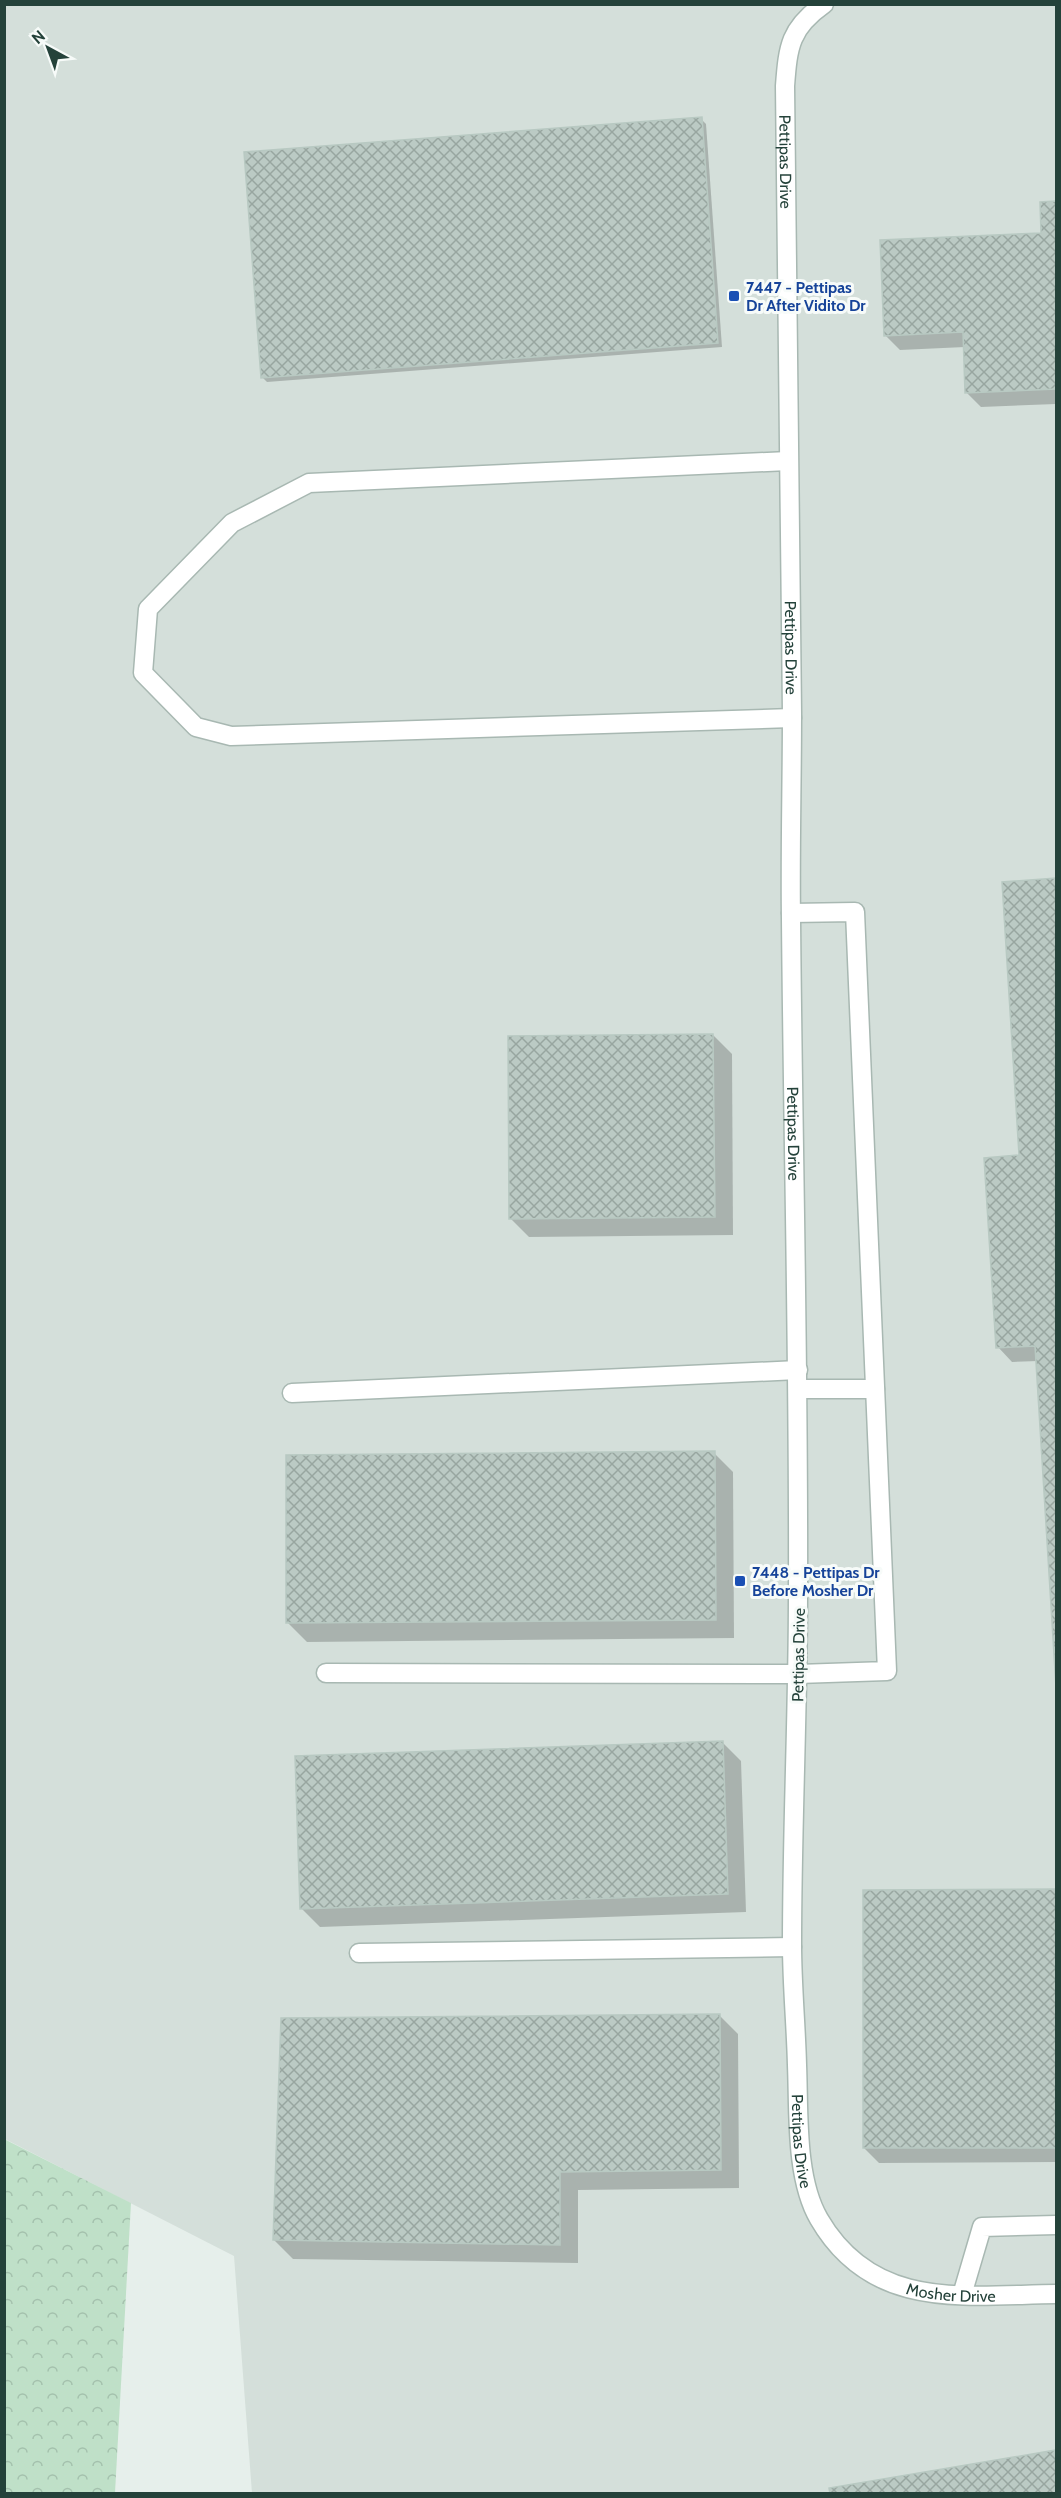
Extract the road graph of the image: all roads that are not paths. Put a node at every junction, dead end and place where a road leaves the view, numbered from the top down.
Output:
1 (824, 4) edge
2 (788, 461) junction
3 (792, 718) junction
4 (791, 913) junction
5 (798, 1370) junction
6 (799, 1389) junction
7 (875, 1389) junction
8 (292, 1393) dead end
9 (326, 1673) dead end
10 (798, 1674) junction
11 (792, 1947) junction
12 (359, 1953) dead end
13 (1056, 2225) edge
14 (853, 2261) joint
15 (1056, 2294) edge
16 (962, 2295) junction

1 - 2 street, Pettipas Drive
2 - 3 street, Pettipas Drive
2 - 3 street
3 - 4 street, Pettipas Drive
4 - 5 street, Pettipas Drive
4 - 7 street
5 - 6 street, Pettipas Drive
5 - 8 street
6 - 7 street
6 - 10 street, Pettipas Drive
7 - 10 street
9 - 10 street
10 - 11 street, Pettipas Drive
11 - 12 street
11 - 14 street, Pettipas Drive
13 - 16 street
14 - 16 street, Mosher Drive
15 - 16 street, Mosher Drive

